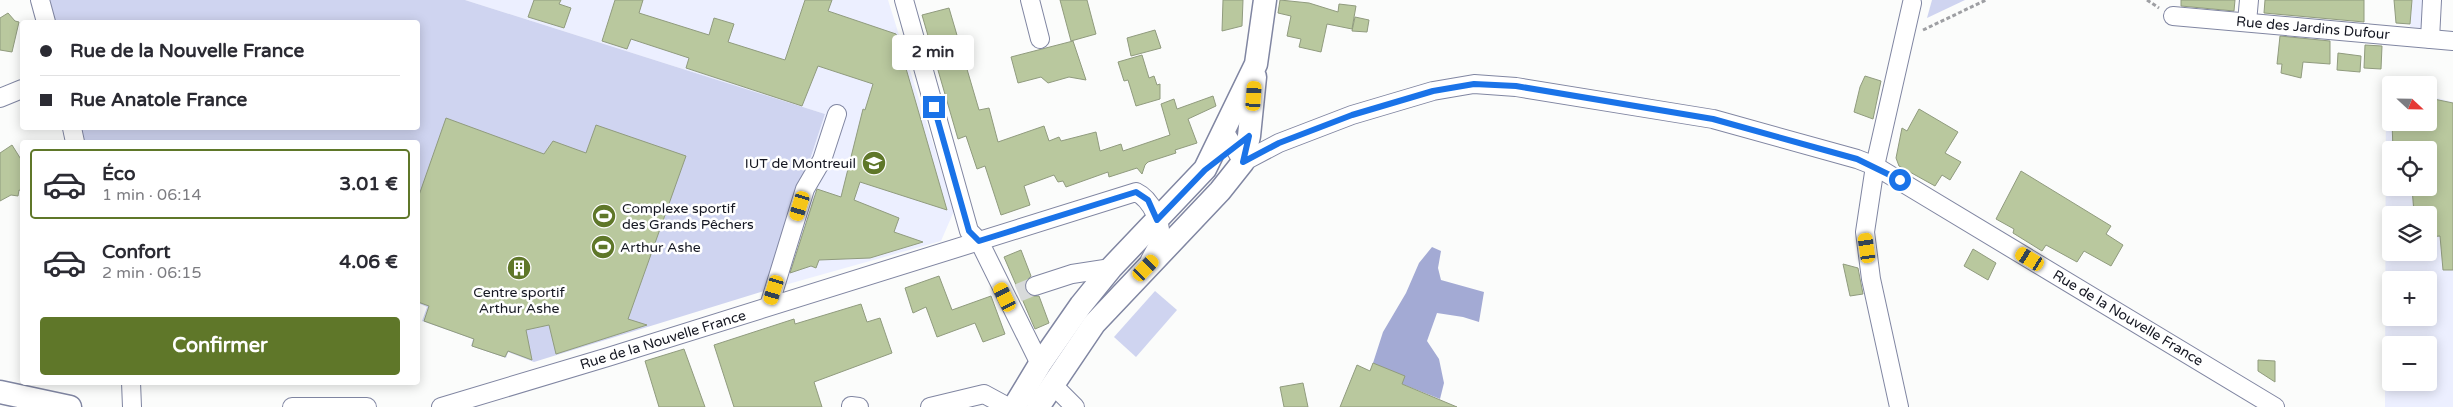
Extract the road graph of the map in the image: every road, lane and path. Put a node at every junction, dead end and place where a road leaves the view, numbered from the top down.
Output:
1 (40, 0) edge
2 (904, 0) edge
3 (1030, 0) edge
4 (1265, 0) edge
5 (1986, 0) edge
6 (2249, 0) edge
7 (2432, 0) edge
8 (1912, 3) dead end
9 (2173, 16) dead end
10 (45, 20) edge
11 (2247, 22) junction
12 (1040, 39) dead end
13 (1904, 39) junction
14 (2430, 39) junction
15 (2453, 41) edge
16 (20, 89) edge
17 (0, 98) edge
18 (837, 114) dead end
19 (1238, 144) junction
20 (1875, 166) junction
21 (1157, 220) junction
22 (979, 241) junction
23 (1110, 268) junction
24 (1146, 268) junction
25 (1035, 286) tunnel mouth
26 (767, 307) junction
27 (1040, 364) junction
28 (1052, 384) junction
29 (131, 385) edge
30 (3, 397) edge
31 (43, 404) edge
32 (70, 407) edge
33 (132, 407) edge
34 (294, 407) edge
35 (367, 407) edge
36 (440, 407) edge
37 (930, 407) edge
38 (1008, 407) edge
39 (1014, 407) edge
40 (1038, 407) edge
41 (1075, 407) edge
42 (1899, 407) edge
43 (2275, 407) edge

1 - 10 street
2 - 22 street
3 - 12 street
4 - 19 main road
5 - 13 path
6 - 11 street
7 - 14 street
8 - 13 street
9 - 11 street, Rue des Jardins Dufour
11 - 14 street, Rue des Jardins Dufour
13 - 20 street
14 - 15 street, Rue des Jardins Dufour
16 - 17 street
18 - 26 street
19 - 20 street, Rue de la Nouvelle France
19 - 21 main road
19 - 24 main road
20 - 42 street
20 - 43 street, Rue de la Nouvelle France
21 - 22 street, Rue de la Nouvelle France
21 - 23 main road
21 - 24 street
22 - 26 street, Rue de la Nouvelle France
22 - 27 street
23 - 25 street
23 - 27 main road
24 - 28 main road
26 - 36 street, Rue de la Nouvelle France
27 - 39 main road
28 - 40 main road
28 - 41 street
29 - 33 street
30 - 31 main road
31 - 32 main road
34 - 35 street
37 - 38 street

